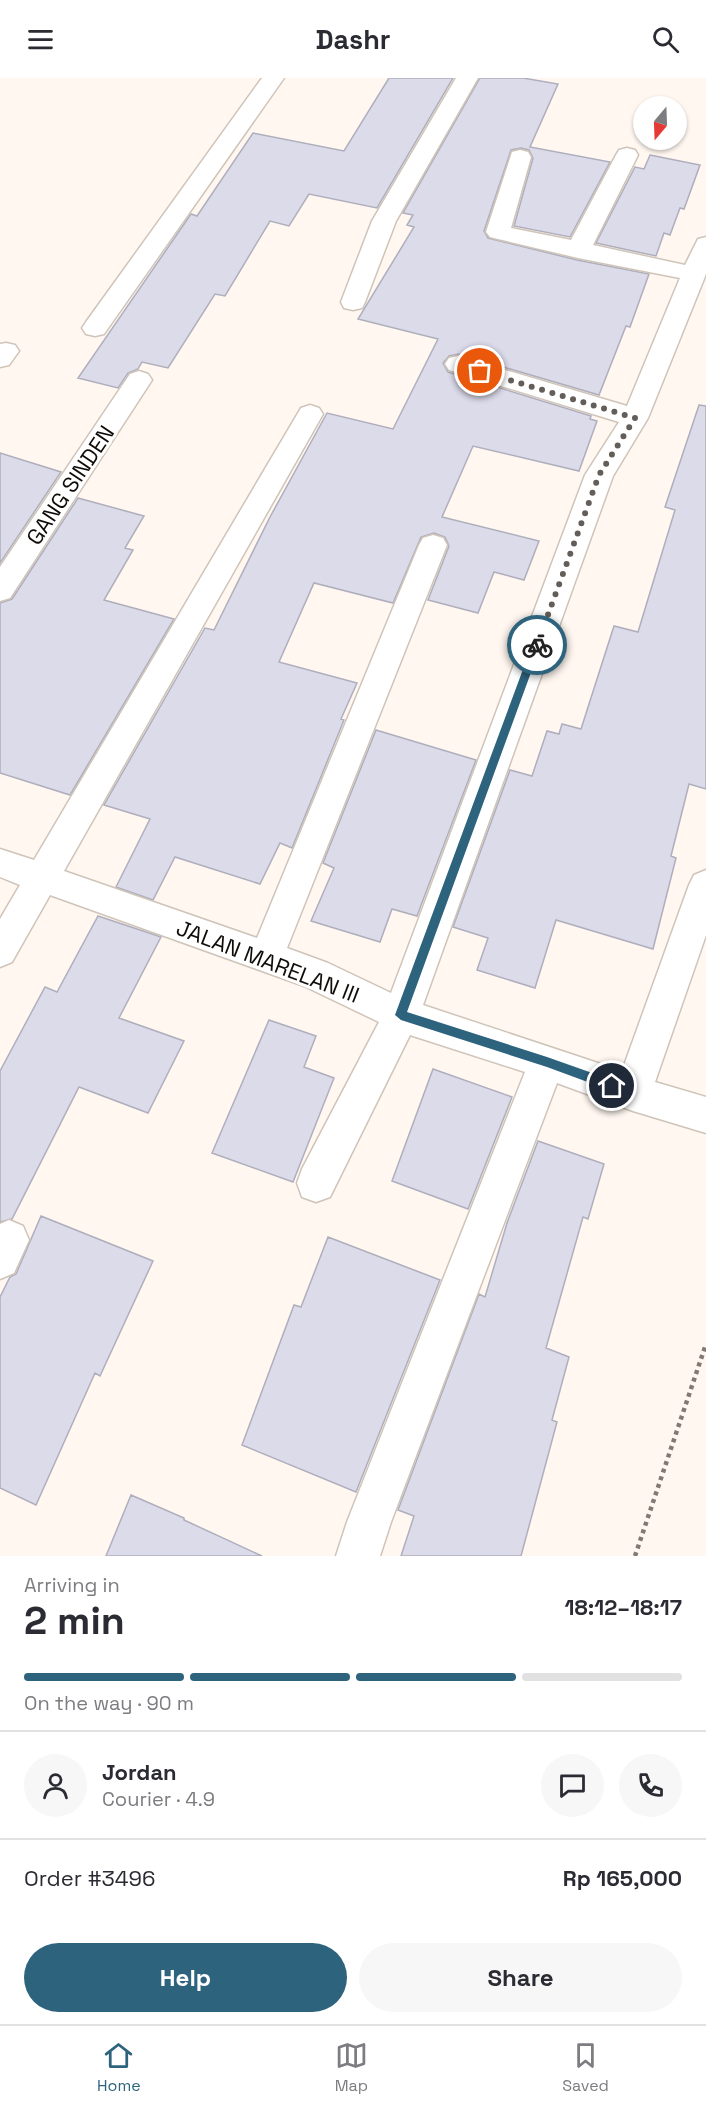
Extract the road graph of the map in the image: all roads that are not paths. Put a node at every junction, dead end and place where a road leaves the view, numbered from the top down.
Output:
1 (273, 78) edge
2 (467, 78) edge
3 (627, 155) dead end
4 (520, 158) dead end
5 (706, 244) edge
6 (578, 251) junction
7 (694, 274) junction
8 (353, 302) dead end
9 (95, 328) dead end
10 (458, 364) dead end
11 (140, 380) dead end
12 (310, 414) dead end
13 (635, 418) junction
14 (433, 545) dead end
15 (0, 590) edge
16 (0, 863) edge
17 (43, 878) junction
18 (706, 885) edge
19 (0, 951) edge
20 (266, 958) junction
21 (401, 1015) junction
22 (547, 1062) junction
23 (633, 1093) junction
24 (706, 1115) edge
25 (316, 1183) dead end
26 (358, 1556) edge

1 - 9 street
2 - 8 street
3 - 6 street
4 - 6 street
5 - 7 street
6 - 7 street
7 - 13 street
10 - 13 street
11 - 15 street, GANG SINDEN
12 - 17 street
13 - 21 street
14 - 20 street
16 - 17 street, JALAN MARELAN III
17 - 19 street
17 - 20 street, JALAN MARELAN III
18 - 23 street
20 - 21 street, JALAN MARELAN III
21 - 22 street, JALAN MARELAN III
21 - 25 street
22 - 23 street, JALAN MARELAN III
22 - 26 street
23 - 24 street, JALAN MARELAN III

